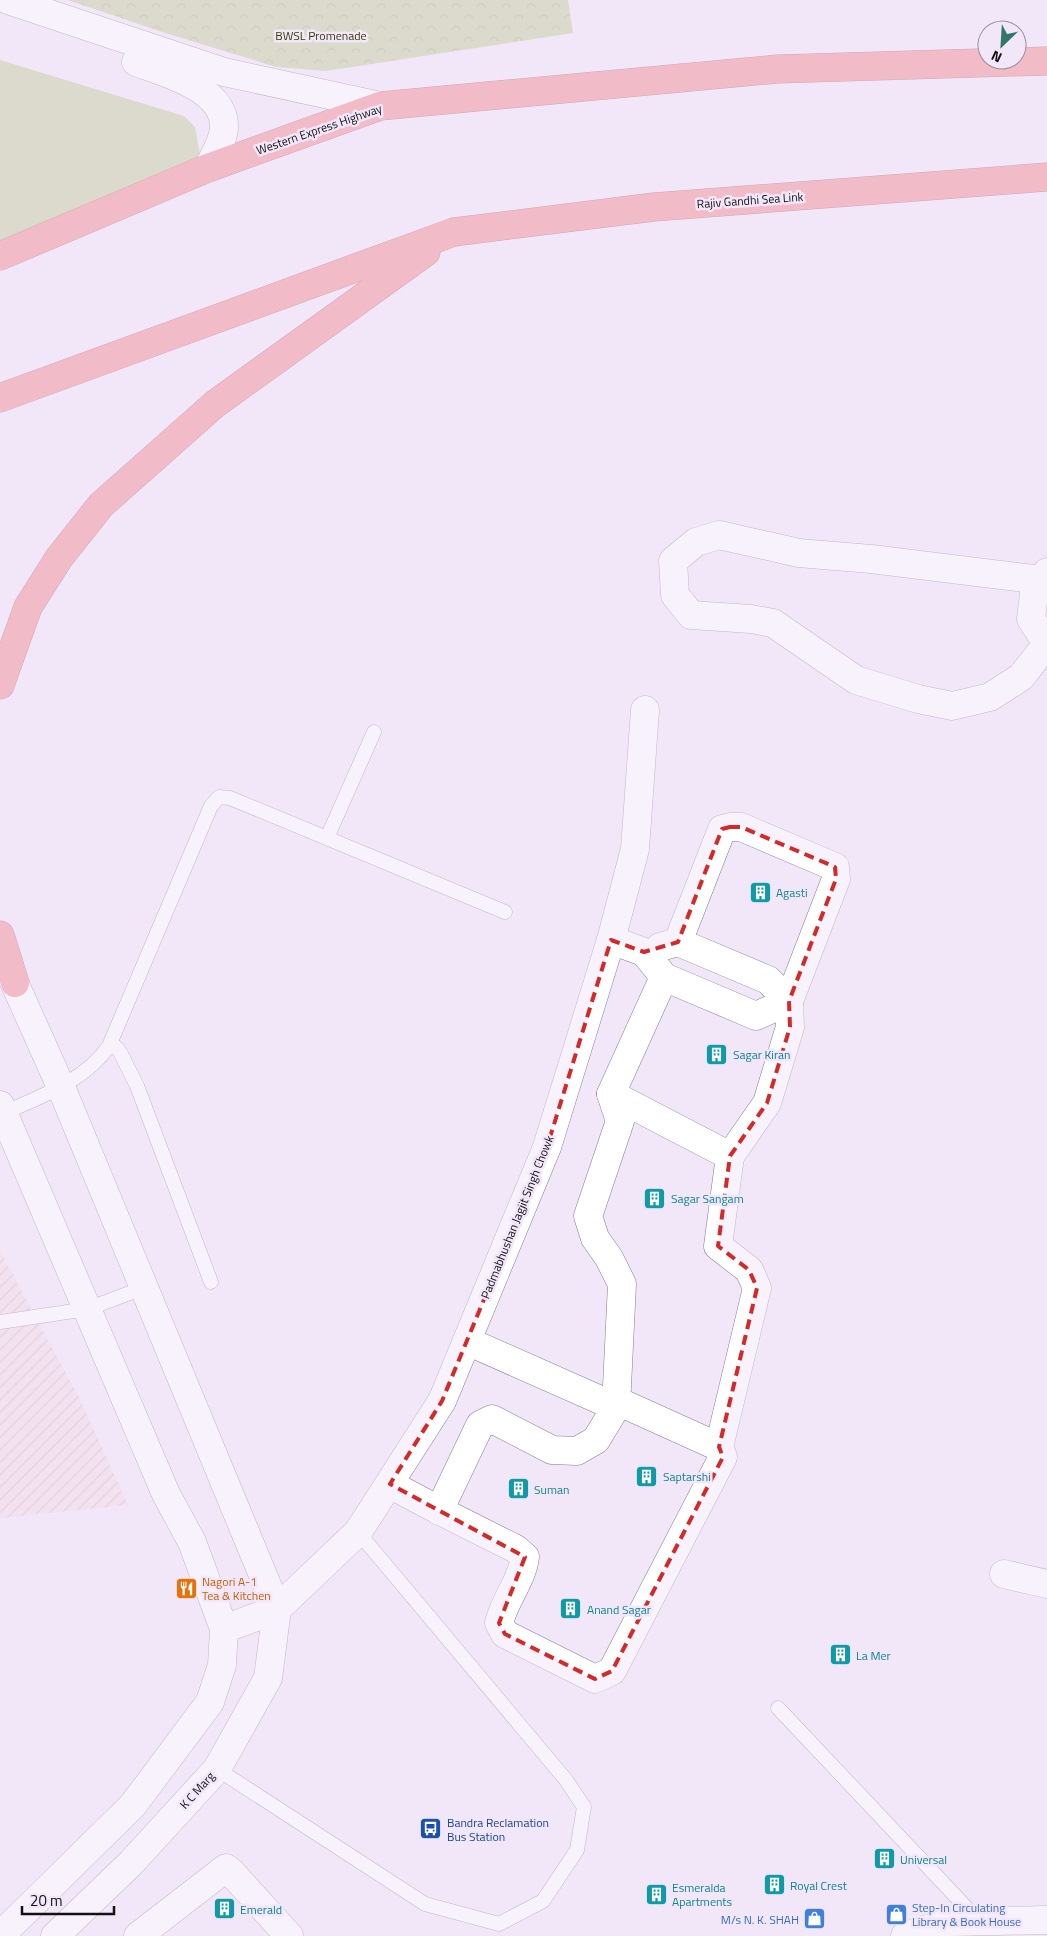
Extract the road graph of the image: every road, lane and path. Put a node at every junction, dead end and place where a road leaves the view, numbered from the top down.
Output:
1 (8, 0) edge
2 (0, 17) edge
3 (1047, 61) edge
4 (380, 106) junction
5 (208, 168) junction
6 (1047, 177) edge
7 (454, 232) junction
8 (0, 256) edge
9 (0, 398) edge
10 (1045, 576) edge
11 (1047, 644) edge
12 (0, 685) edge
13 (645, 710) dead end
14 (374, 732) dead end
15 (327, 838) junction
16 (506, 912) dead end
17 (0, 935) edge
18 (611, 940) junction
19 (678, 942) junction
20 (644, 952) junction
21 (0, 953) edge
22 (664, 977) junction
23 (15, 982) junction
24 (789, 1001) junction
25 (109, 1046) junction
26 (61, 1087) junction
27 (612, 1094) junction
28 (2, 1109) edge
29 (730, 1156) junction
30 (211, 1282) dead end
31 (143, 1288) junction
32 (87, 1309) junction
33 (0, 1322) edge
34 (467, 1341) junction
35 (616, 1407) junction
36 (719, 1448) junction
37 (390, 1484) junction
38 (438, 1510) junction
39 (358, 1532) junction
40 (1004, 1574) dead end
41 (1047, 1584) edge
42 (277, 1609) junction
43 (224, 1629) junction
44 (778, 1708) dead end
45 (217, 1768) junction
46 (133, 1805) junction
47 (160, 1832) junction
48 (1047, 1920) edge
49 (979, 1921) junction
50 (285, 1935) edge
51 (0, 1936) edge
52 (55, 1936) edge
53 (138, 1936) edge
54 (905, 1936) edge

1 - 4 street
2 - 5 street
3 - 4 highway, Western Express Highway
4 - 5 highway, Western Express Highway
5 - 8 highway, Western Express Highway
6 - 7 highway, Rajiv Gandhi Sea Link
7 - 9 highway
7 - 12 highway
10 - 11 street
10 - 11 street
13 - 18 street, Padmabhushan Jagjit Singh Chowk
14 - 15 lane
15 - 16 lane
15 - 25 lane
17 - 23 highway
18 - 20 street
18 - 34 street, Padmabhushan Jagjit Singh Chowk
19 - 20 street
19 - 24 street
19 - 24 street
20 - 22 street
21 - 23 street
22 - 24 street
22 - 27 street
23 - 26 street
24 - 29 street
25 - 26 lane
25 - 30 lane
26 - 28 lane
26 - 31 street
27 - 29 street
27 - 35 street
28 - 32 street
29 - 36 street
31 - 32 lane
31 - 42 street
32 - 33 lane
32 - 43 street
34 - 35 street
34 - 37 street, Padmabhushan Jagjit Singh Chowk
35 - 36 street
35 - 38 street
36 - 38 street
37 - 38 street
37 - 39 street, Padmabhushan Jagjit Singh Chowk
39 - 42 street, Padmabhushan Jagjit Singh Chowk
39 - 45 lane
40 - 41 street
42 - 43 street
42 - 45 street, K C Marg
43 - 46 street
44 - 49 lane
45 - 47 street, K C Marg
46 - 47 street
46 - 51 street
47 - 52 street, K C Marg
48 - 49 street
49 - 54 street
50 - 53 street

